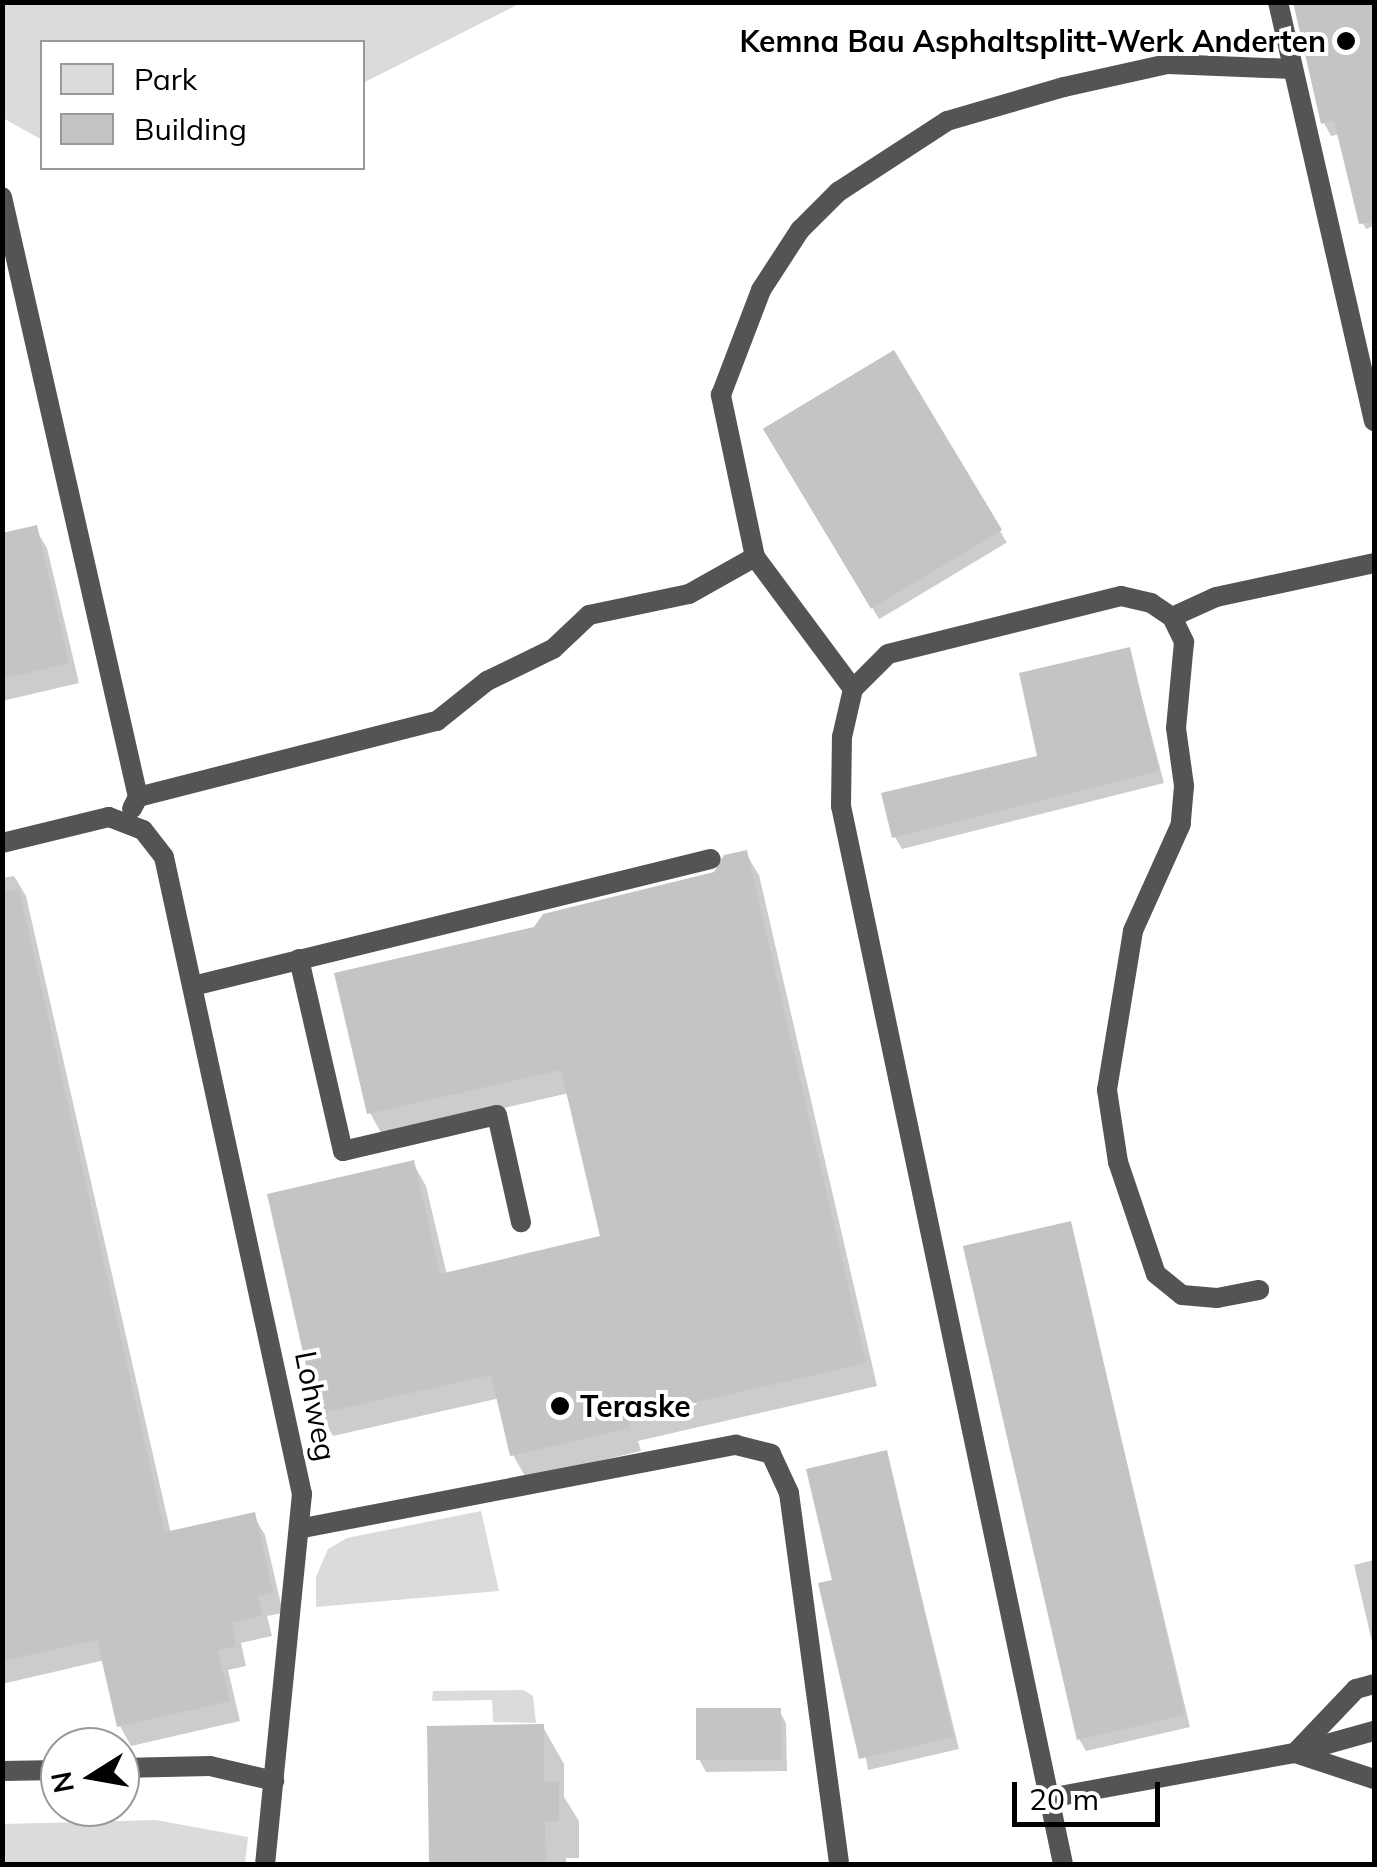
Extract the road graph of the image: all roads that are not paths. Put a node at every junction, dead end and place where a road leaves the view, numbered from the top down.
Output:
1 (1278, 2) edge
2 (1292, 69) junction
3 (2, 197) edge
4 (1374, 421) edge
5 (755, 556) junction
6 (1374, 564) edge
7 (1172, 617) junction
8 (853, 689) junction
9 (138, 797) junction
10 (128, 820) junction
11 (2, 843) edge
12 (710, 859) dead end
13 (299, 959) junction
14 (190, 976) junction
15 (521, 1222) dead end
16 (1259, 1290) dead end
17 (303, 1528) junction
18 (1374, 1684) edge
19 (1374, 1731) edge
20 (1295, 1753) junction
21 (140, 1768) edge
22 (40, 1770) edge
23 (2, 1771) edge
24 (1374, 1779) edge
25 (274, 1782) junction
26 (1049, 1798) junction
27 (265, 1864) edge
28 (839, 1864) edge
29 (1062, 1864) edge

1 - 2 lane
2 - 4 lane
2 - 5 lane
3 - 9 lane
5 - 8 lane
5 - 9 lane
6 - 7 lane
7 - 8 lane
7 - 16 lane
8 - 26 lane
9 - 10 lane
10 - 11 lane
10 - 14 lane, Lohweg
12 - 13 lane
13 - 14 lane
13 - 15 lane
14 - 17 lane, Lohweg
17 - 25 lane, Lohweg
17 - 28 lane
18 - 20 lane
19 - 20 lane
20 - 24 lane
20 - 26 lane
21 - 25 lane
22 - 23 lane
25 - 27 lane, Lohweg
26 - 29 lane

